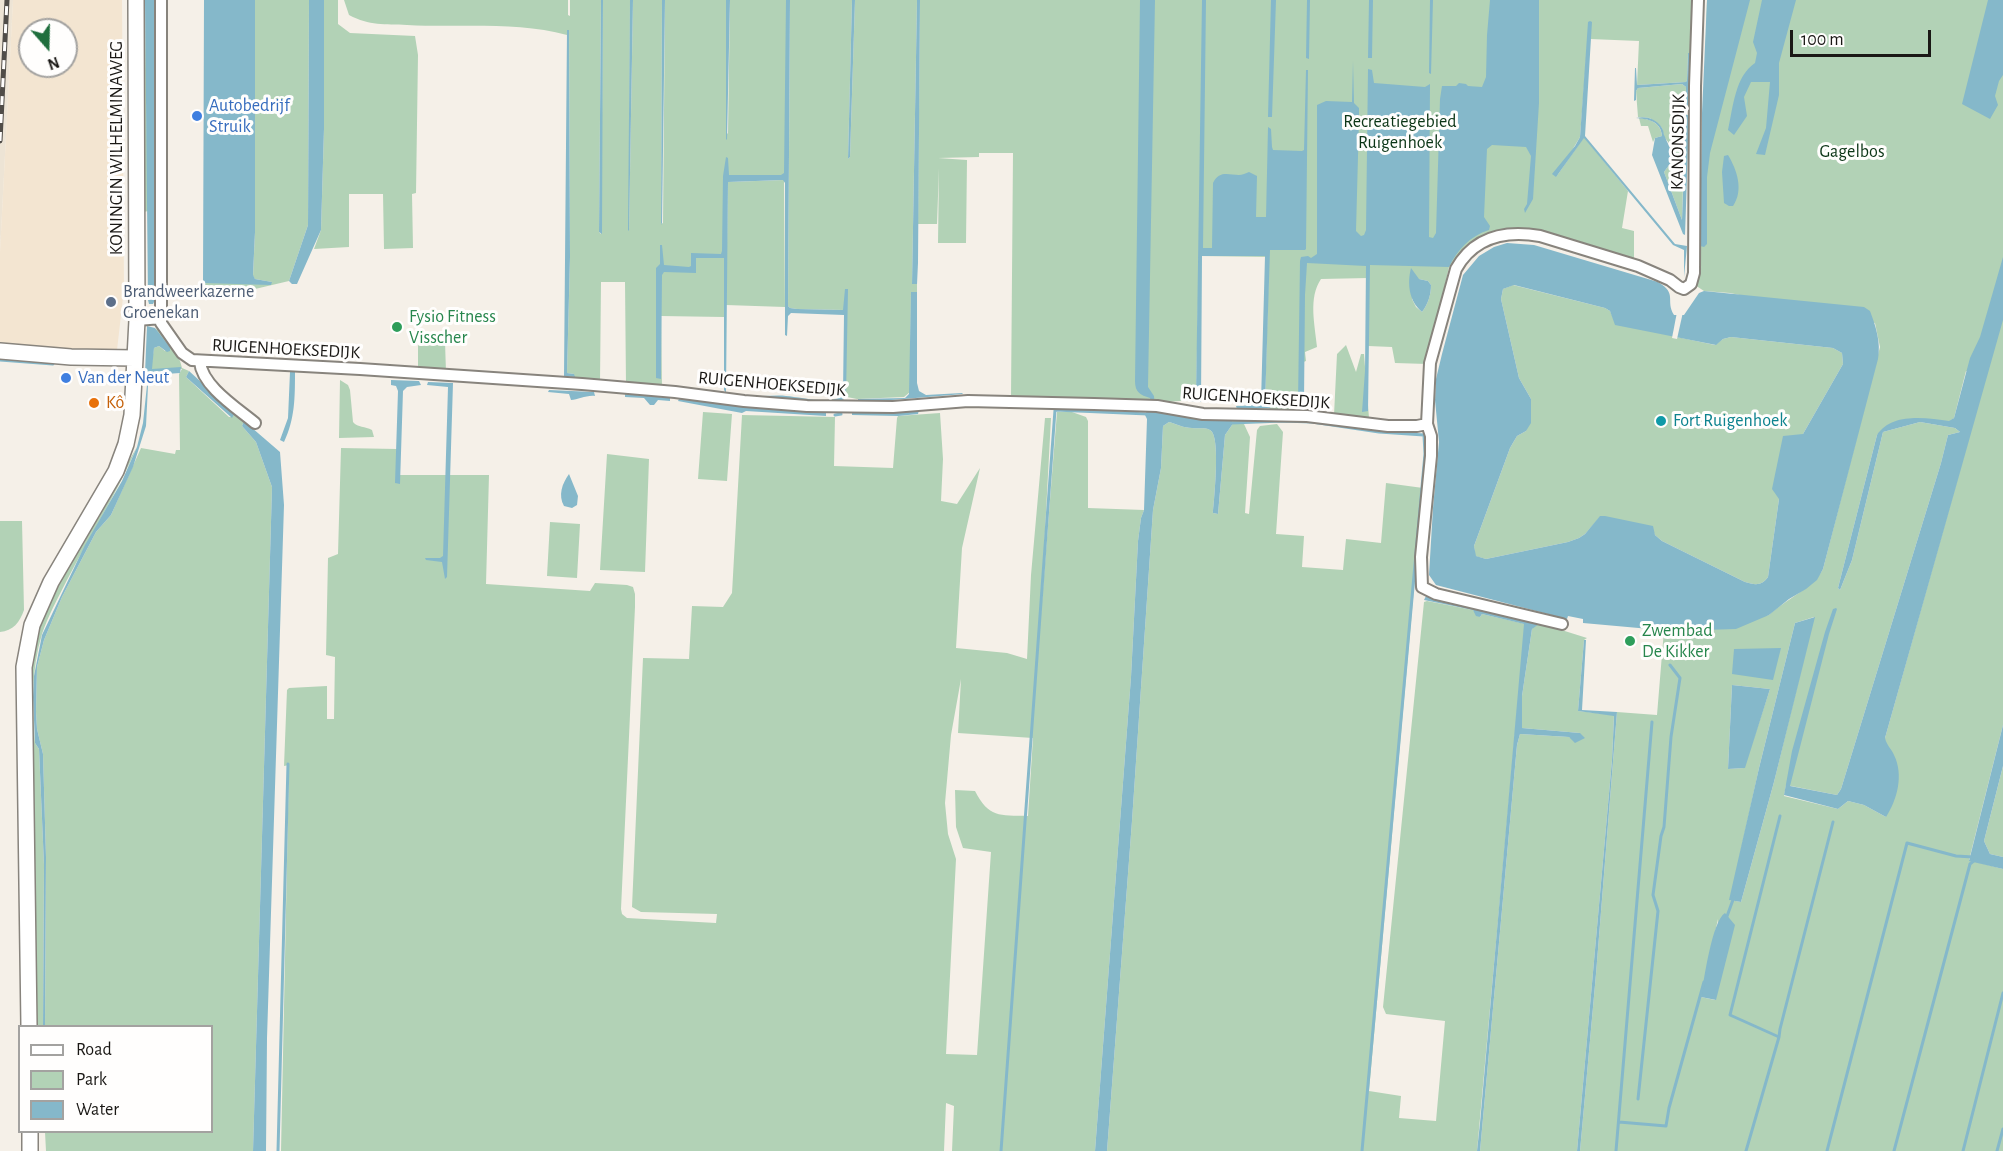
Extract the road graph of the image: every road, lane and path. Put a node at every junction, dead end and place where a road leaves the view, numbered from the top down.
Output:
1 (136, 0) edge
2 (161, 0) edge
3 (1698, 0) edge
4 (162, 318) junction
5 (137, 320) junction
6 (0, 351) edge
7 (134, 358) junction
8 (200, 362) junction
9 (255, 423) dead end
10 (1427, 424) junction
11 (1562, 624) dead end
12 (29, 1025) edge
13 (30, 1133) edge
14 (30, 1151) edge

1 - 5 main road, KONINGIN WILHELMINAWEG
2 - 4 street
3 - 10 street, KANONSDIJK
4 - 5 street
4 - 8 street, RUIGENHOEKSEDIJK
5 - 7 main road, KONINGIN WILHELMINAWEG
6 - 7 main road
7 - 12 main road, KONINGIN WILHELMINAWEG
8 - 9 street
8 - 10 street, RUIGENHOEKSEDIJK
10 - 11 street
13 - 14 main road

